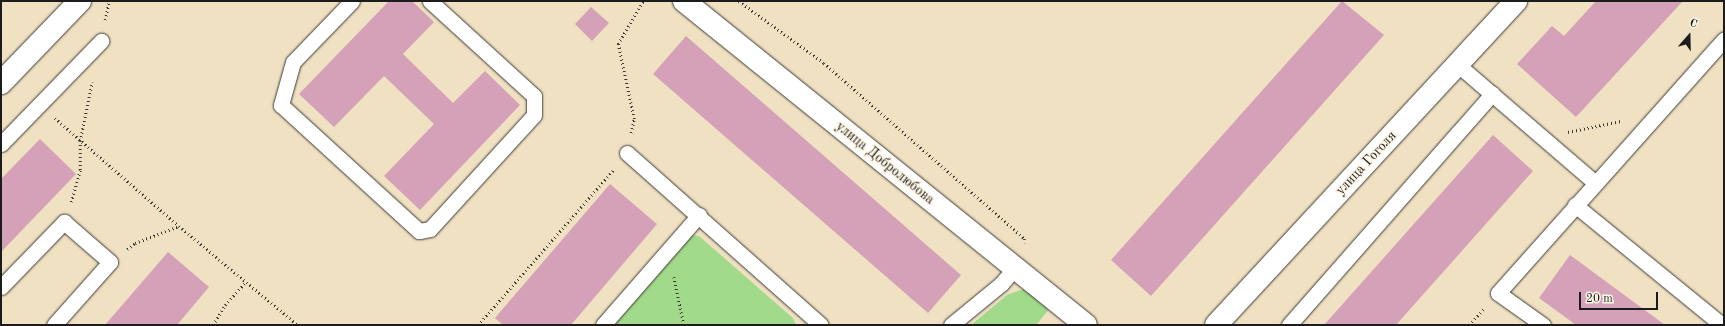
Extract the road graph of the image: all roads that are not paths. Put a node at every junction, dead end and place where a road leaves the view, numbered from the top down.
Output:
1 (80, 1) edge
2 (352, 1) edge
3 (430, 1) edge
4 (684, 1) edge
5 (1516, 1) edge
6 (1724, 39) edge
7 (101, 41) road end
8 (1458, 64) junction
9 (1, 83) edge
10 (1492, 94) junction
11 (1, 144) edge
12 (627, 153) road end
13 (1594, 182) junction
14 (1575, 205) junction
15 (699, 215) junction
16 (1015, 268) junction
17 (1, 287) edge
18 (815, 323) edge
19 (54, 325) edge
20 (603, 325) edge
21 (951, 325) edge
22 (1086, 325) edge
23 (1216, 325) edge
24 (1289, 325) edge
25 (1543, 325) edge
26 (1722, 325) edge

1 - 9 street
2 - 3 lane
4 - 16 street, улица Добролюбова
5 - 8 street, улица Гоголя
6 - 13 lane
7 - 11 lane
8 - 10 lane
8 - 23 street, улица Гоголя
10 - 13 lane
10 - 24 lane
12 - 15 lane
13 - 14 lane
14 - 25 lane
14 - 26 lane
15 - 18 lane
15 - 20 lane
16 - 21 lane
16 - 22 street, улица Добролюбова
17 - 19 lane

